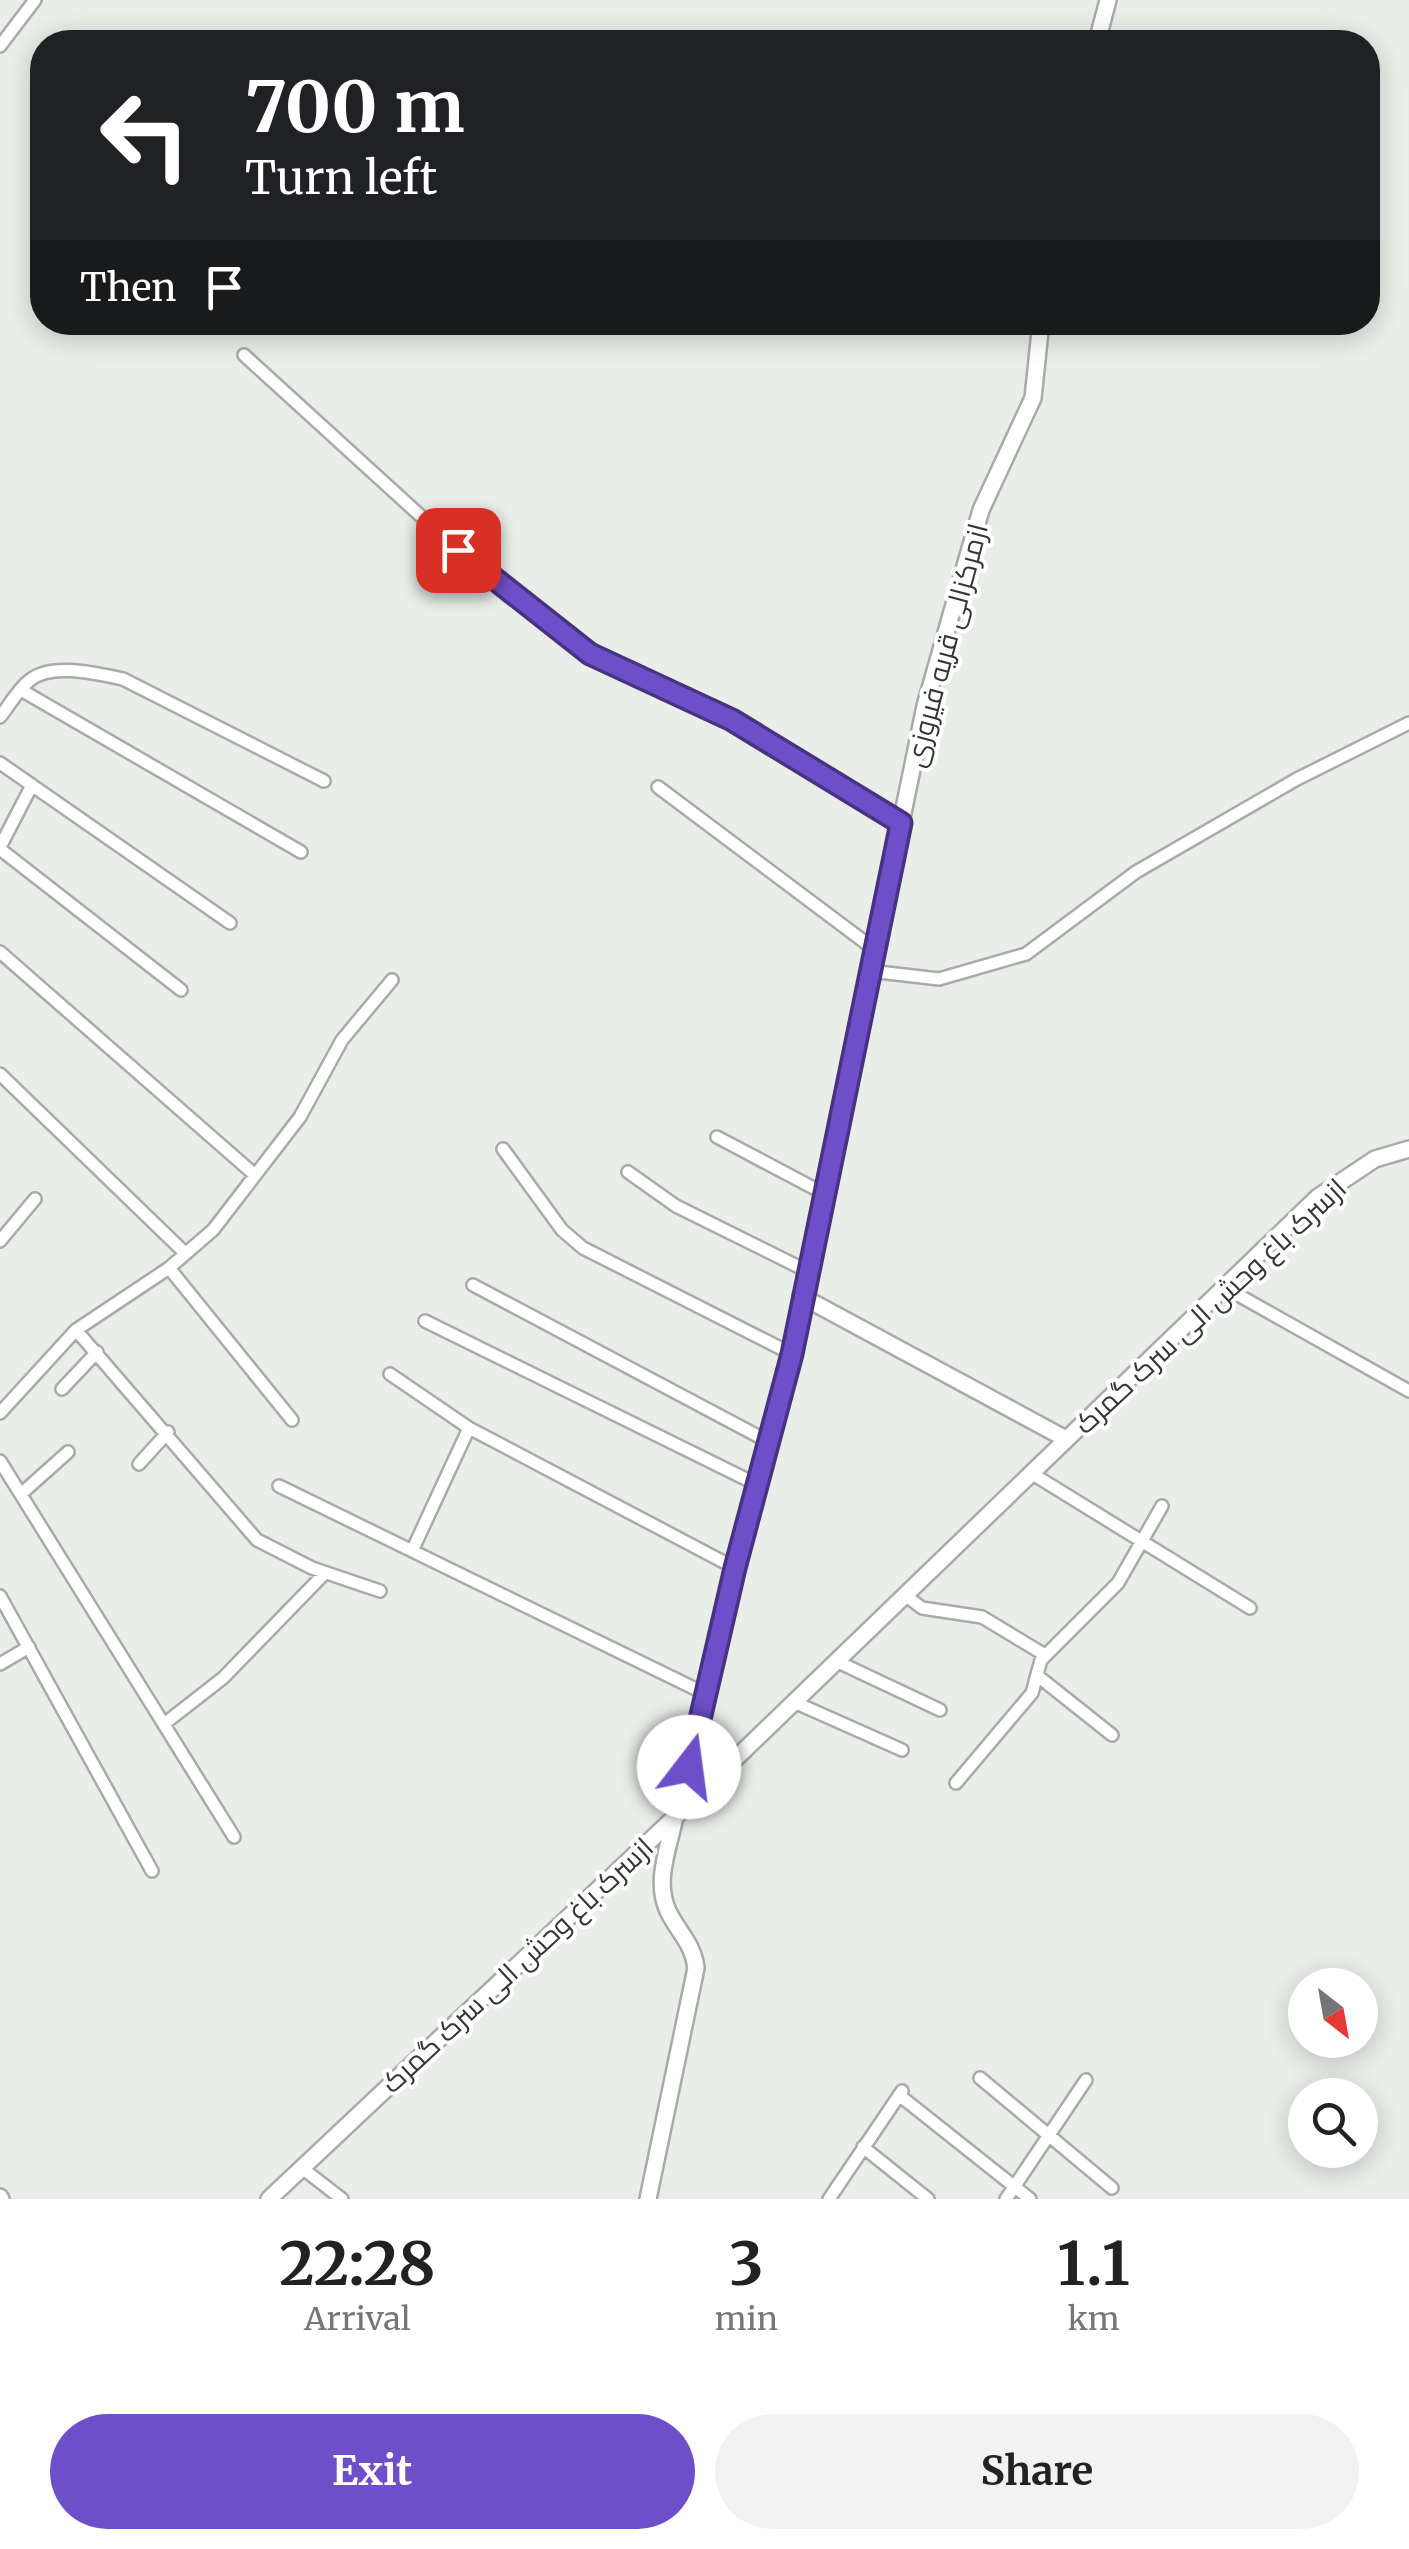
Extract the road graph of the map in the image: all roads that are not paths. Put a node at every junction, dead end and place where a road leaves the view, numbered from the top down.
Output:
1 (35, 0) edge
2 (1108, 0) edge
3 (1100, 30) edge
4 (0, 46) edge
5 (1040, 335) edge
6 (244, 355) dead end
7 (21, 690) junction
8 (0, 717) edge
9 (1409, 723) edge
10 (0, 763) edge
11 (324, 781) dead end
12 (32, 786) junction
13 (658, 787) dead end
14 (901, 823) junction
15 (0, 848) edge
16 (301, 852) dead end
17 (230, 923) dead end
18 (874, 949) junction
19 (0, 952) edge
20 (870, 970) junction
21 (392, 980) dead end
22 (181, 990) dead end
23 (0, 1074) edge
24 (717, 1137) dead end
25 (503, 1149) dead end
26 (1409, 1149) edge
27 (628, 1172) dead end
28 (255, 1175) junction
29 (823, 1193) junction
30 (35, 1199) dead end
31 (0, 1241) edge
32 (184, 1253) junction
33 (169, 1268) junction
34 (806, 1271) junction
35 (472, 1285) dead end
36 (1224, 1287) junction
37 (801, 1296) junction
38 (426, 1321) dead end
39 (76, 1330) junction
40 (96, 1352) junction
41 (792, 1354) junction
42 (390, 1374) dead end
43 (62, 1389) dead end
44 (1409, 1392) edge
45 (0, 1412) edge
46 (292, 1420) dead end
47 (469, 1428) junction
48 (168, 1432) junction
49 (1066, 1440) junction
50 (769, 1442) junction
51 (68, 1452) dead end
52 (0, 1461) edge
53 (139, 1464) dead end
54 (1030, 1474) junction
55 (756, 1484) junction
56 (279, 1486) dead end
57 (20, 1494) junction
58 (1162, 1506) dead end
59 (1142, 1542) junction
60 (412, 1551) junction
61 (735, 1568) junction
62 (324, 1572) junction
63 (380, 1591) dead end
64 (905, 1595) junction
65 (0, 1596) edge
66 (1250, 1608) dead end
67 (28, 1647) junction
68 (1045, 1655) junction
69 (836, 1661) junction
70 (0, 1664) edge
71 (1038, 1677) junction
72 (708, 1695) junction
73 (794, 1702) junction
74 (940, 1710) dead end
75 (164, 1724) junction
76 (1112, 1735) dead end
77 (902, 1750) dead end
78 (956, 1783) dead end
79 (707, 1786) junction
80 (675, 1817) junction
81 (234, 1838) dead end
82 (152, 1871) dead end
83 (980, 2078) dead end
84 (1086, 2080) dead end
85 (1050, 2134) junction
86 (863, 2148) junction
87 (302, 2168) junction
88 (1014, 2186) junction
89 (1112, 2188) dead end
90 (270, 2199) edge
91 (342, 2199) edge
92 (648, 2199) edge
93 (829, 2199) edge
94 (928, 2199) edge
95 (1006, 2199) edge
96 (1030, 2199) edge

1 - 4 street
2 - 3 main road
5 - 14 main road, ازمرکزالی قریه فیروزی
6 - 14 street
7 - 8 street
7 - 11 street
7 - 16 street
9 - 20 street
10 - 12 street
12 - 15 street
12 - 17 street
13 - 18 street
14 - 18 main road, ازمرکزالی قریه فیروزی
15 - 22 street
18 - 20 main road, ازمرکزالی قریه فیروزی
19 - 28 street
20 - 29 main road, ازمرکزالی قریه فیروزی
21 - 28 street
23 - 32 street
24 - 29 street
25 - 41 street
26 - 36 main road, ازسرک باغ وحش الی سرک گمرک
27 - 34 street
28 - 32 street
29 - 34 main road, ازمرکزالی قریه فیروزی
30 - 31 street
32 - 33 street
33 - 39 street
33 - 46 street
34 - 37 main road, ازمرکزالی قریه فیروزی
35 - 50 street
36 - 44 street
36 - 49 main road, ازسرک باغ وحش الی سرک گمرک
37 - 41 main road, ازمرکزالی قریه فیروزی
37 - 49 main road, ازسرک باغ وحش الی سرک گمرک
38 - 55 street
39 - 40 street
39 - 45 street
40 - 43 street
40 - 48 street
41 - 50 main road, ازمرکزالی قریه فیروزی
42 - 47 street
47 - 60 street
47 - 61 street
48 - 53 street
48 - 62 street
49 - 54 main road, ازسرک باغ وحش الی سرک گمرک
50 - 55 main road, ازمرکزالی قریه فیروزی
51 - 57 street
52 - 57 street
54 - 59 street
54 - 64 main road, ازسرک باغ وحش الی سرک گمرک
55 - 61 main road, ازمرکزالی قریه فیروزی
56 - 60 street
57 - 75 street
58 - 59 street
59 - 66 street
59 - 68 street
60 - 72 street
61 - 72 main road, ازمرکزالی قریه فیروزی
62 - 63 street
62 - 75 street
64 - 68 street
64 - 69 main road, ازسرک باغ وحش الی سرک گمرک
65 - 67 street
67 - 70 street
67 - 82 street
68 - 71 street
69 - 73 main road, ازسرک باغ وحش الی سرک گمرک
69 - 74 street
71 - 76 street
71 - 78 street
72 - 79 main road, ازمرکزالی قریه فیروزی
73 - 77 street
73 - 79 main road, ازسرک باغ وحش الی سرک گمرک
75 - 81 street
79 - 80 main road, ازسرک باغ وحش الی سرک گمرک
80 - 87 main road, ازسرک باغ وحش الی سرک گمرک
80 - 92 main road
83 - 85 street
84 - 85 street
85 - 88 street
85 - 89 street
86 - 88 street
86 - 93 street
86 - 94 street
87 - 90 main road, ازسرک باغ وحش الی سرک گمرک
87 - 91 street
88 - 95 street
88 - 96 street

